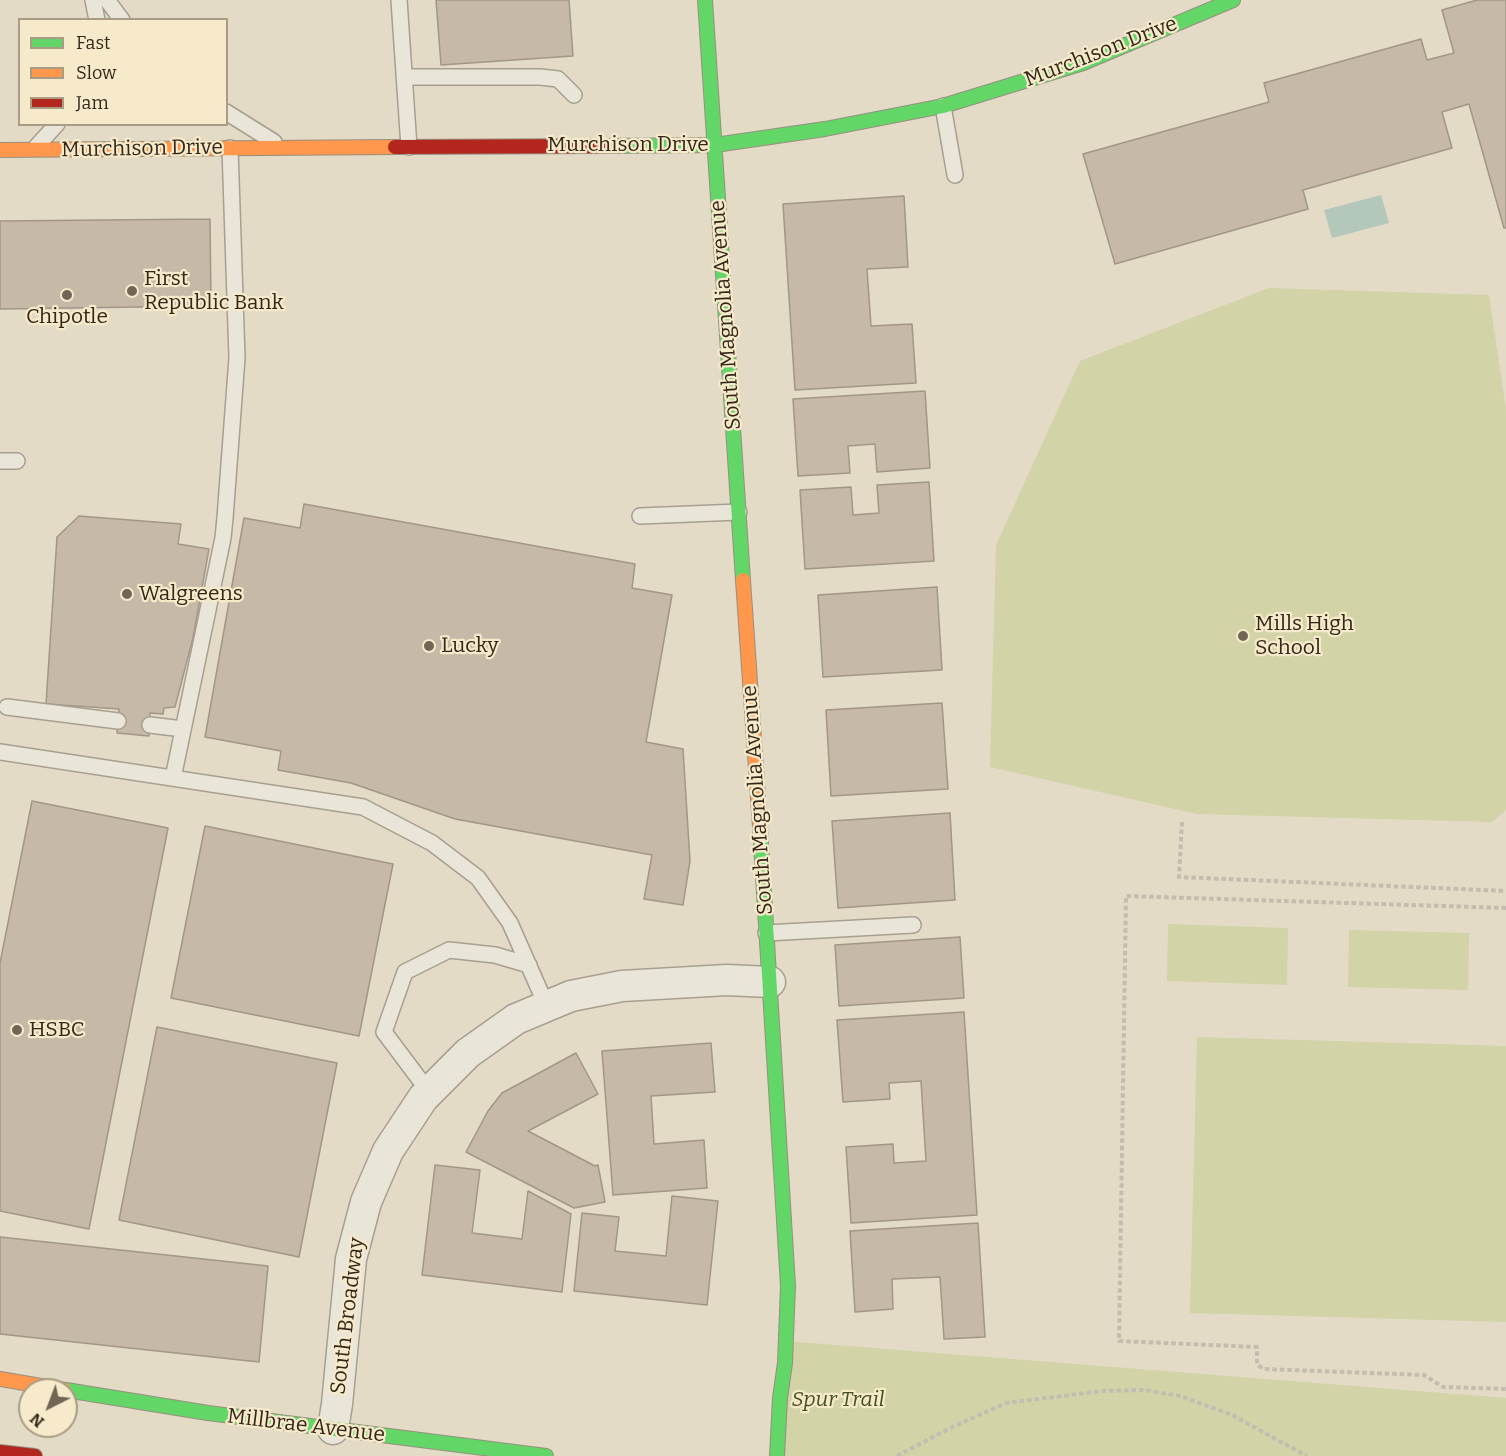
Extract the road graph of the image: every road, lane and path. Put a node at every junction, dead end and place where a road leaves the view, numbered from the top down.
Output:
1 (93, 0) edge
2 (107, 0) edge
3 (399, 0) edge
4 (705, 0) edge
5 (1233, 0) edge
6 (97, 18) edge
7 (120, 18) edge
8 (404, 77) junction
9 (574, 95) dead end
10 (943, 106) junction
11 (228, 113) edge
12 (55, 126) edge
13 (715, 145) junction
14 (409, 147) junction
15 (230, 148) junction
16 (284, 148) junction
17 (0, 150) edge
18 (33, 150) junction
19 (955, 175) dead end
20 (0, 461) edge
21 (17, 461) dead end
22 (739, 512) junction
23 (640, 516) dead end
24 (7, 707) dead end
25 (118, 721) dead end
26 (150, 725) dead end
27 (183, 729) junction
28 (0, 752) edge
29 (173, 778) junction
30 (1182, 822) dead end
31 (1506, 891) edge
32 (1506, 908) edge
33 (913, 926) dead end
34 (766, 933) junction
35 (529, 965) junction
36 (770, 982) junction
37 (547, 1006) junction
38 (429, 1092) junction
39 (0, 1379) edge
40 (18, 1382) edge
41 (1506, 1389) edge
42 (78, 1392) edge
43 (333, 1429) junction
44 (3, 1454) edge
45 (35, 1456) edge
46 (546, 1456) edge
47 (777, 1456) edge
48 (897, 1456) edge
49 (1307, 1456) edge

1 - 6 lane
2 - 7 lane
3 - 8 lane
4 - 13 street, South Magnolia Avenue
5 - 10 street, Murchison Drive
8 - 9 lane
8 - 14 lane
10 - 13 street, Murchison Drive
10 - 19 lane
11 - 16 lane
12 - 18 lane
13 - 14 street, Murchison Drive
13 - 22 street, South Magnolia Avenue
14 - 16 street, Murchison Drive
15 - 16 street, Murchison Drive
15 - 18 street, Murchison Drive
15 - 27 lane
17 - 18 street, Murchison Drive
20 - 21 lane
22 - 23 lane
22 - 34 street, South Magnolia Avenue
24 - 25 lane
26 - 27 lane
27 - 29 lane
28 - 29 lane
29 - 35 lane
30 - 31 path
32 - 41 path
33 - 34 lane
34 - 36 street, South Magnolia Avenue
35 - 37 lane
35 - 38 lane
36 - 37 street, South Broadway
36 - 47 street, South Magnolia Avenue
37 - 38 street, South Broadway
38 - 43 street, South Broadway
39 - 40 street, Millbrae Avenue
42 - 43 street, Millbrae Avenue
43 - 46 street, Millbrae Avenue
44 - 45 street
48 - 49 path

